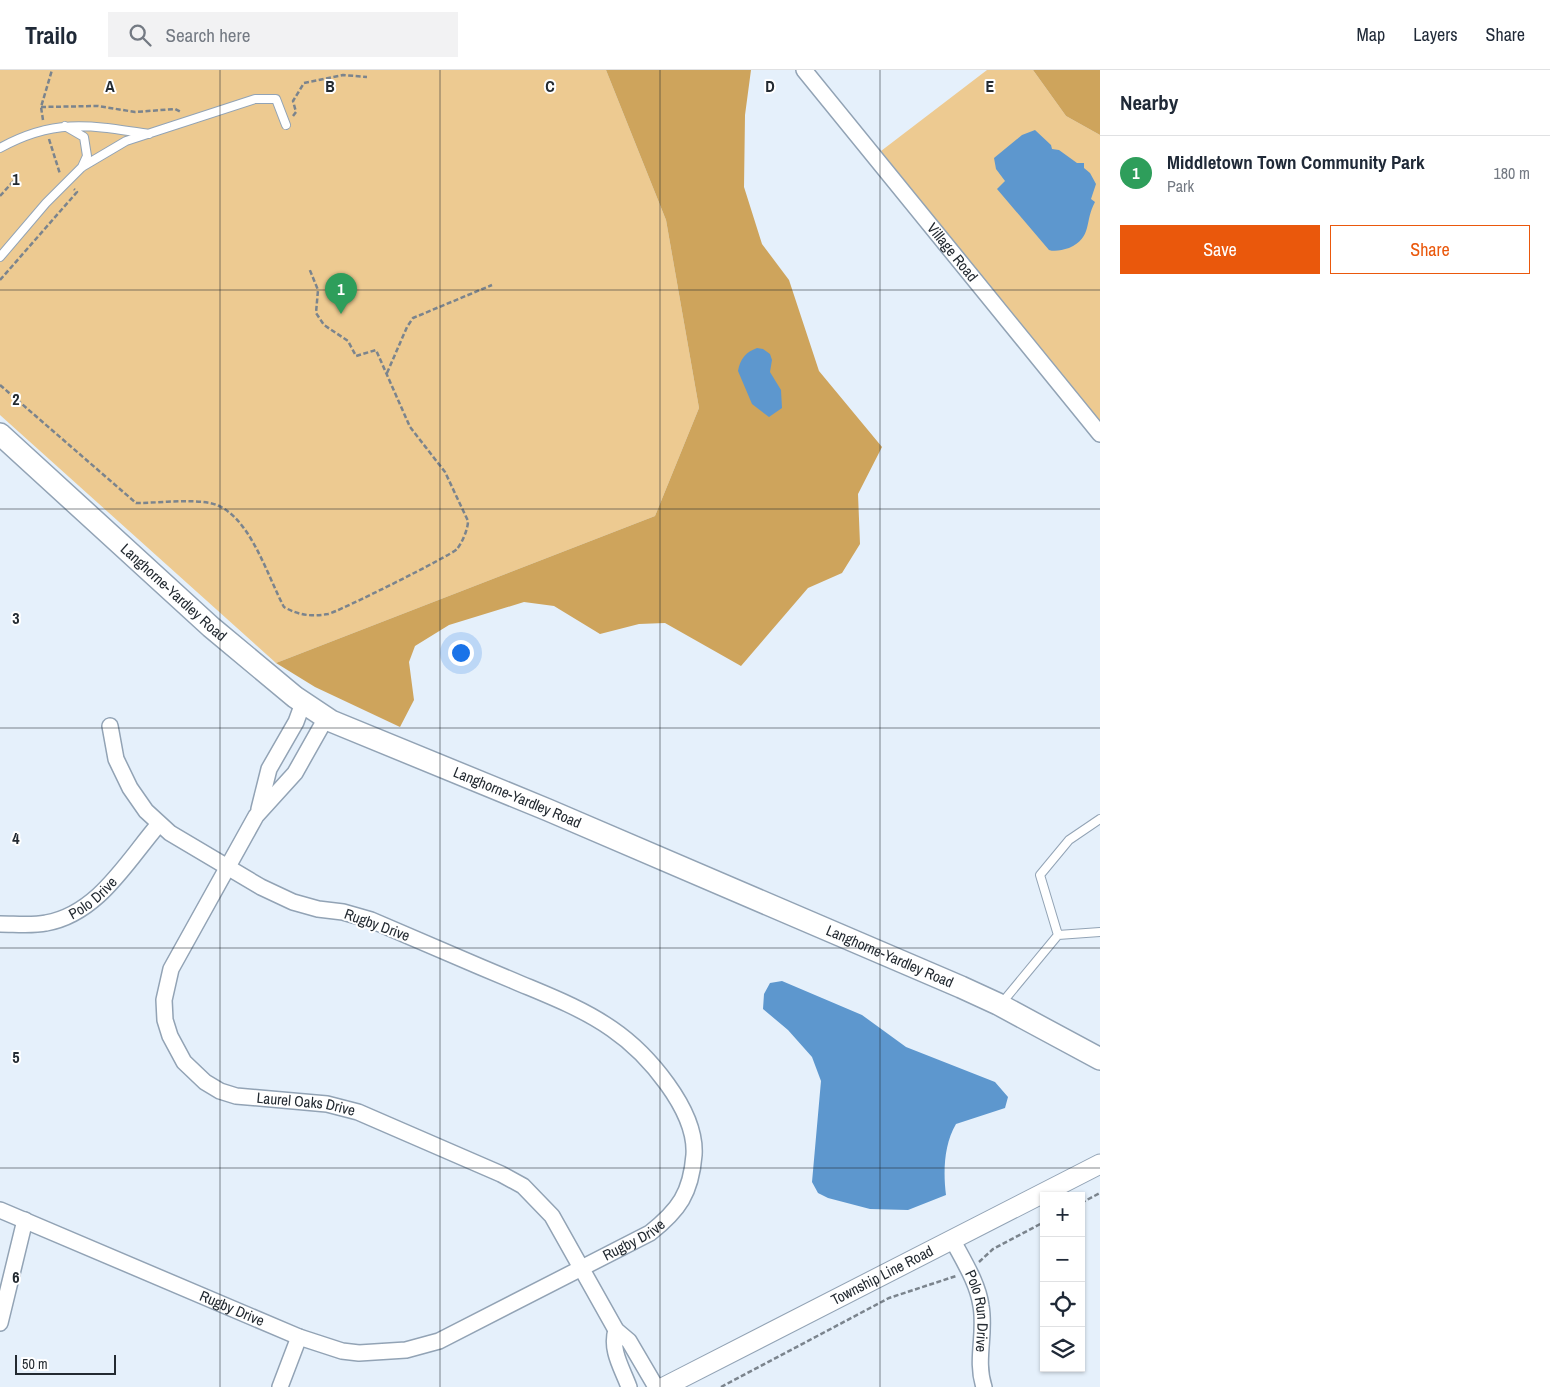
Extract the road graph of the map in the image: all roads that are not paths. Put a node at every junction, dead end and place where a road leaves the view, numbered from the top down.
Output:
1 (804, 70) edge
2 (286, 125) road end
3 (65, 126) junction
4 (150, 134) junction
5 (0, 148) edge
6 (82, 167) junction
7 (0, 257) edge
8 (0, 434) edge
9 (1100, 434) edge
10 (303, 703) junction
11 (326, 718) junction
12 (110, 726) dead end
13 (256, 816) junction
14 (1100, 819) edge
15 (159, 824) junction
16 (227, 867) junction
17 (0, 924) edge
18 (1100, 932) edge
19 (1058, 935) junction
20 (1000, 1006) junction
21 (1081, 1049) junction
22 (1100, 1059) edge
23 (1100, 1066) edge
24 (1100, 1164) edge
25 (0, 1210) edge
26 (26, 1220) junction
27 (952, 1239) junction
28 (582, 1270) junction
29 (0, 1323) edge
30 (616, 1330) junction
31 (299, 1337) junction
32 (280, 1387) edge
33 (630, 1387) edge
34 (656, 1387) edge
35 (664, 1387) edge
36 (984, 1387) edge

1 - 9 street, Village Road
2 - 4 lane
3 - 4 lane
3 - 5 lane
3 - 6 lane
4 - 6 lane
6 - 7 lane
8 - 10 main road, Langhorne-Yardley Road
10 - 11 main road, Langhorne-Yardley Road
10 - 13 street, Laurel Oaks Drive
11 - 13 street, Laurel Oaks Drive
11 - 20 main road, Langhorne-Yardley Road
12 - 15 street, Rugby Drive
13 - 16 street, Laurel Oaks Drive
14 - 19 lane
15 - 16 street, Rugby Drive
15 - 17 street, Polo Drive
16 - 28 street, Laurel Oaks Drive
16 - 28 street, Rugby Drive
18 - 19 lane
19 - 20 lane
20 - 21 main road, Langhorne-Yardley Road
21 - 22 main road, Langhorne-Yardley Road
21 - 23 main road
24 - 27 street, Township Line Road
25 - 26 street, Rugby Drive
26 - 29 street
26 - 31 street, Rugby Drive
27 - 35 street, Township Line Road
27 - 36 street, Polo Run Drive
28 - 30 street, Laurel Oaks Drive
28 - 31 street, Rugby Drive
30 - 33 street
30 - 34 street, Laurel Oaks Drive
31 - 32 street

